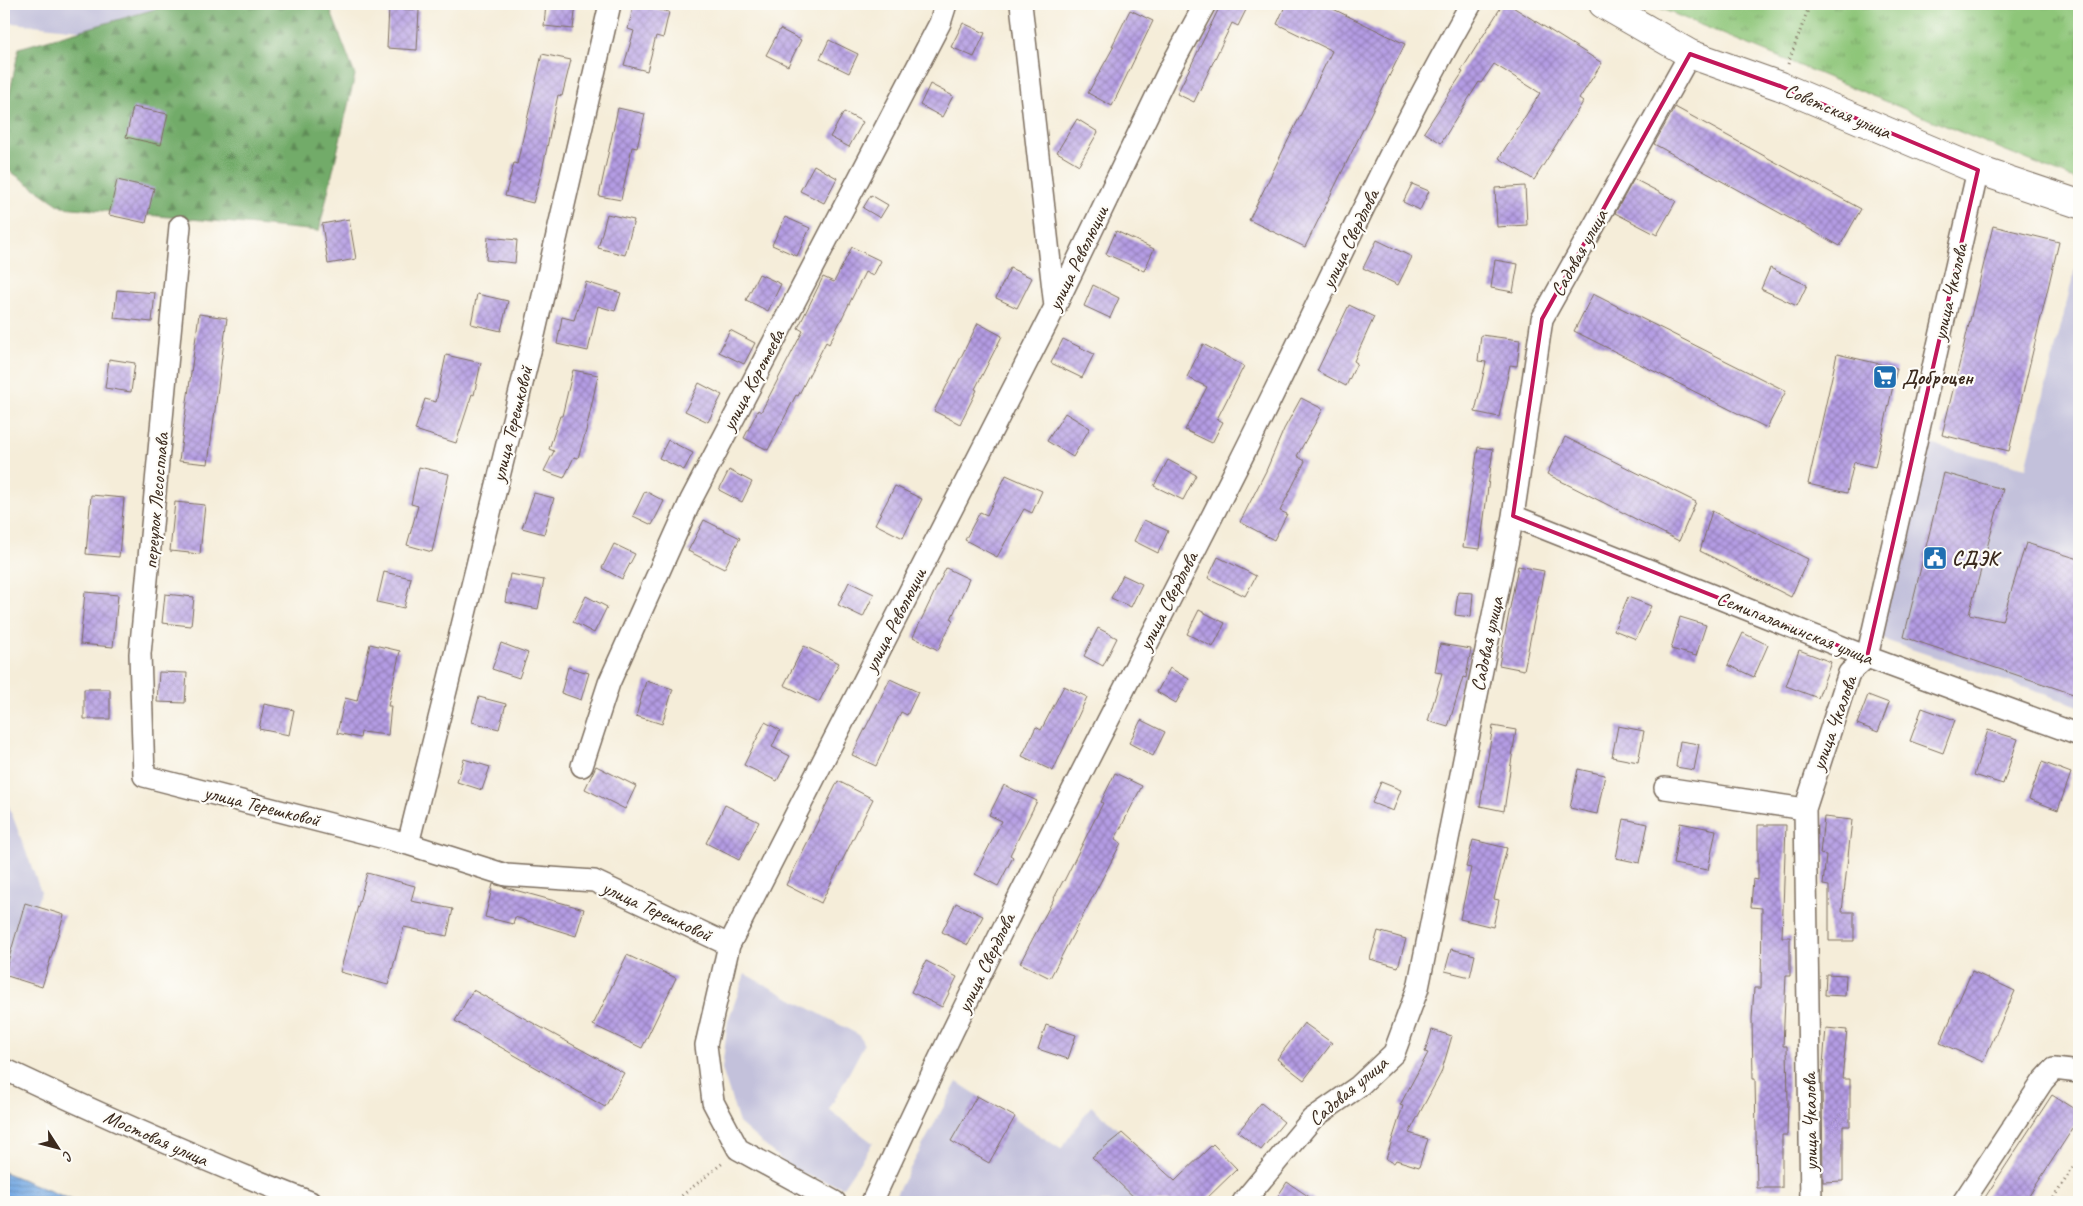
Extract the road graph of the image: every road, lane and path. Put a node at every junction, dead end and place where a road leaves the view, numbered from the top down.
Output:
1 (610, 4) edge
2 (946, 4) edge
3 (1021, 4) edge
4 (1204, 4) edge
5 (1471, 4) edge
6 (1603, 4) edge
7 (1810, 4) edge
8 (1690, 54) junction
9 (1780, 86) junction
10 (1978, 170) junction
11 (2079, 204) edge
12 (180, 226) dead end
13 (1056, 307) junction
14 (1513, 516) junction
15 (1867, 657) junction
16 (2079, 735) edge
17 (582, 766) dead end
18 (144, 776) joint
19 (1665, 788) dead end
20 (1805, 808) junction
21 (408, 844) junction
22 (729, 945) junction
23 (4, 1068) edge
24 (2079, 1072) edge
25 (738, 1149) junction
26 (2079, 1158) edge
27 (310, 1202) edge
28 (674, 1202) edge
29 (835, 1202) edge
30 (872, 1202) edge
31 (1243, 1202) edge
32 (1811, 1202) edge
33 (1964, 1202) edge
34 (2051, 1202) edge

1 - 21 street, улица Терешковой
2 - 17 street, улица Коротеева
3 - 13 street
4 - 13 street, улица Революции
5 - 30 street, улица Свердлова
6 - 8 main road, Советская улица
7 - 9 path
8 - 9 main road, Советская улица
8 - 14 street, Садовая улица
9 - 10 main road, Советская улица
10 - 11 main road, Советская улица
10 - 15 street, улица Чкалова
12 - 18 street, переулок Лесосплава
13 - 22 street, улица Революции
14 - 15 street, Семипалатинская улица
14 - 31 street, Садовая улица
15 - 16 street, Семипалатинская улица
15 - 20 street, улица Чкалова
18 - 21 street, улица Терешковой
19 - 20 street
20 - 32 street, улица Чкалова
21 - 22 street, улица Терешковой
22 - 25 street, улица Революции
23 - 27 street, Мостовая улица
24 - 33 street
25 - 28 path
25 - 29 street
26 - 34 path

